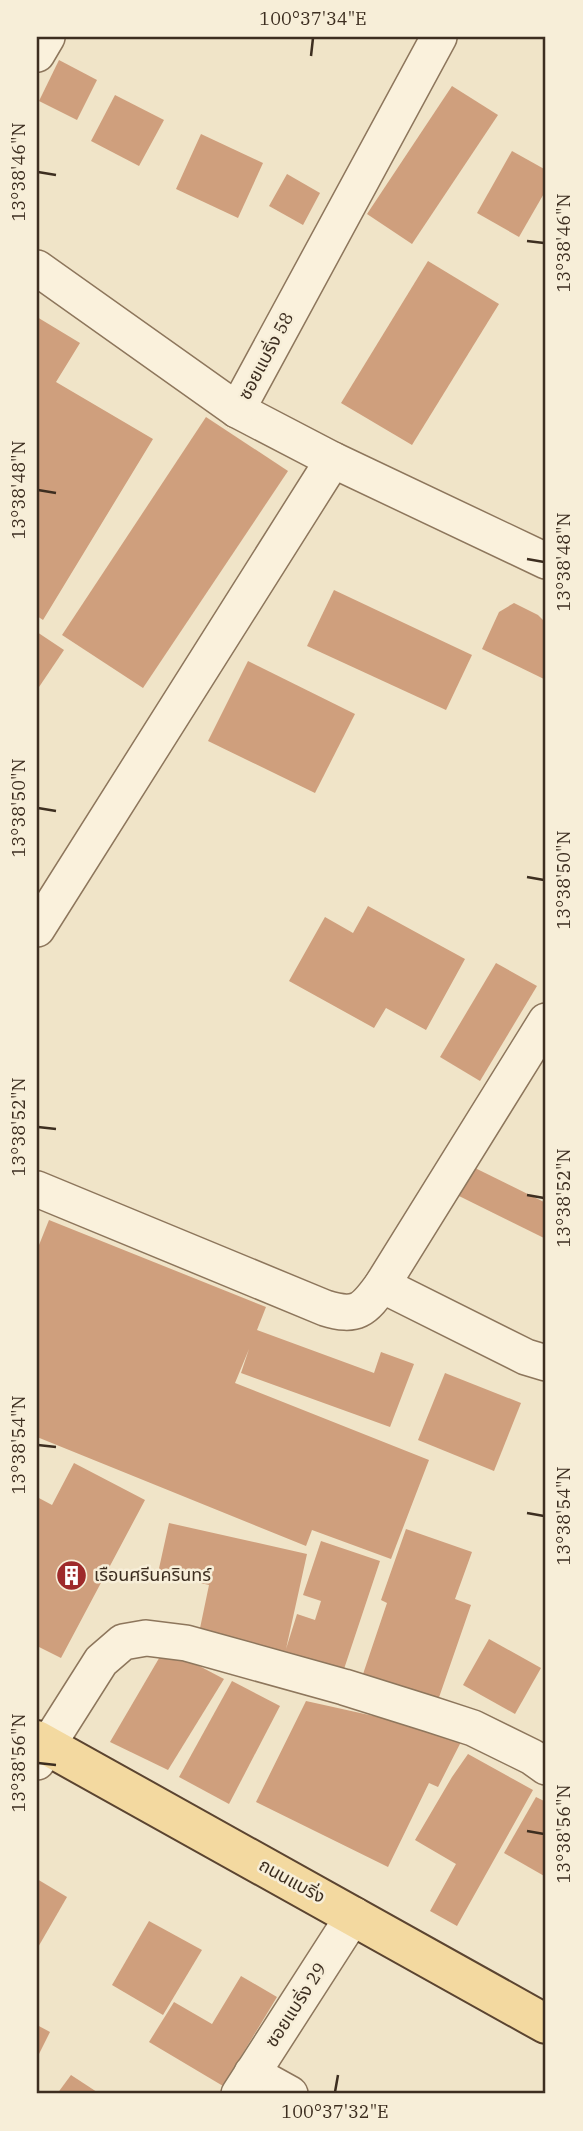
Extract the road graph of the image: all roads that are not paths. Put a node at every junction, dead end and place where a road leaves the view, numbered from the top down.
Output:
1 (47, 37) edge
2 (439, 37) edge
3 (37, 54) edge
4 (37, 268) edge
5 (237, 410) junction
6 (333, 460) junction
7 (546, 561) edge
8 (37, 929) edge
9 (546, 1021) edge
10 (37, 1189) edge
11 (382, 1285) junction
12 (546, 1363) edge
13 (40, 1749) edge
14 (546, 1766) edge
15 (354, 1915) junction
16 (546, 2024) edge
17 (245, 2084) edge
18 (290, 2094) edge

1 - 3 street
2 - 5 street, ซอยแบริ่ง 58
4 - 5 street
5 - 6 street, ซอยแบริ่ง 58
6 - 7 street, ซอยแบริ่ง 58
6 - 8 street
9 - 11 street
10 - 11 street
11 - 12 street
13 - 14 street
13 - 15 main road, ถนนแบริ่ง
15 - 16 main road, ถนนแบริ่ง
15 - 17 street, ซอยแบริ่ง 29
17 - 18 street

